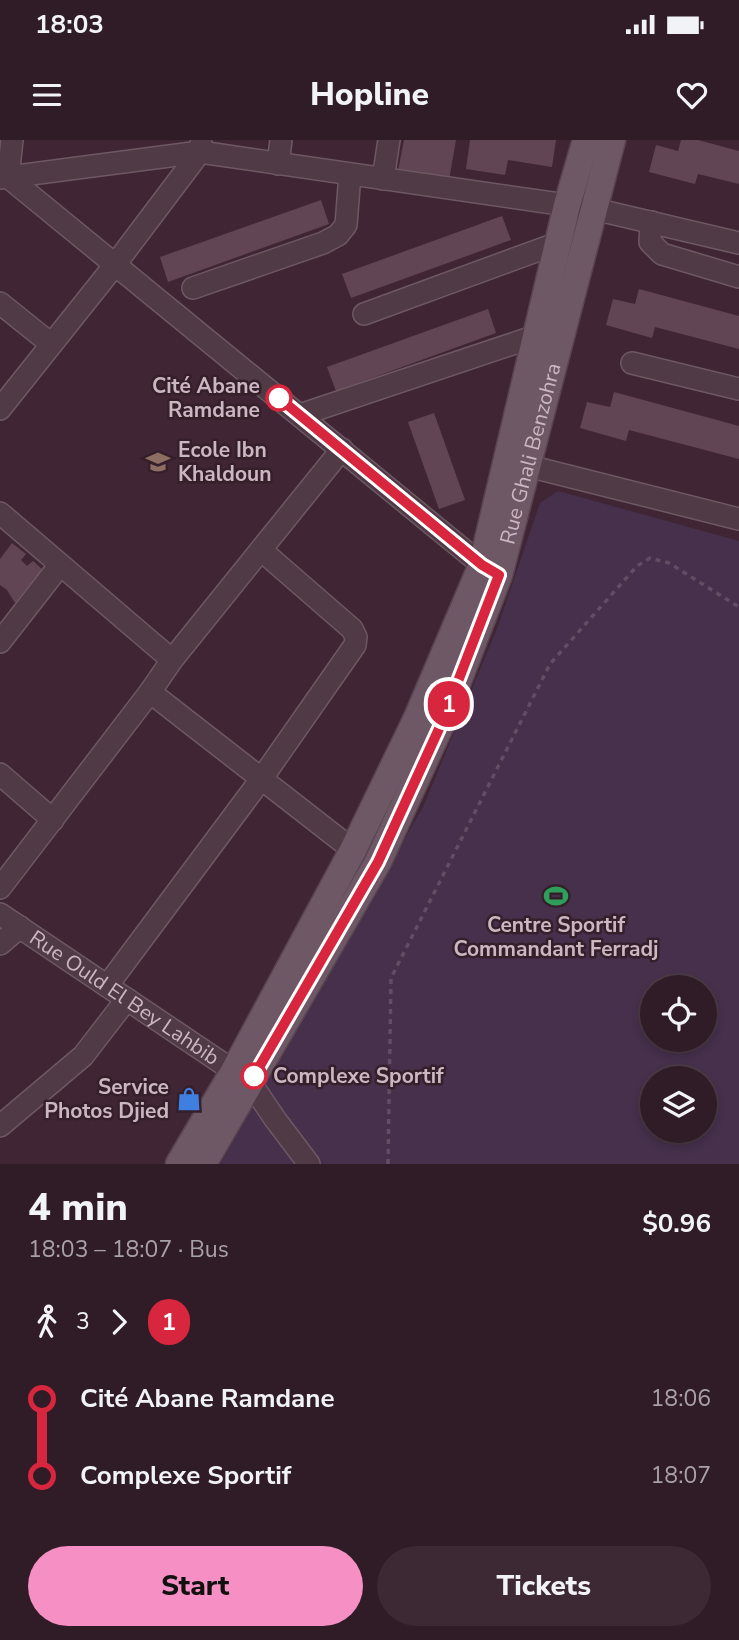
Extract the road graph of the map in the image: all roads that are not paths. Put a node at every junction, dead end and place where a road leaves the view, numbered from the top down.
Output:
1 (12, 140) edge
2 (281, 140) edge
3 (389, 140) edge
4 (586, 140) edge
5 (612, 140) edge
6 (201, 146) edge
7 (278, 164) junction
8 (350, 174) junction
9 (4, 178) edge
10 (383, 179) junction
11 (567, 205) junction
12 (594, 209) junction
13 (651, 222) junction
14 (558, 243) junction
15 (739, 243) edge
16 (114, 266) junction
17 (739, 277) edge
18 (193, 288) dead end
19 (0, 303) edge
20 (364, 314) dead end
21 (536, 336) junction
22 (51, 344) junction
23 (632, 363) dead end
24 (739, 389) edge
25 (2, 403) edge
26 (300, 415) junction
27 (342, 449) junction
28 (528, 466) junction
29 (0, 513) edge
30 (739, 519) edge
31 (261, 550) junction
32 (60, 565) junction
33 (490, 570) junction
34 (0, 642) edge
35 (172, 660) junction
36 (150, 692) junction
37 (0, 774) edge
38 (262, 778) junction
39 (52, 820) junction
40 (353, 850) junction
41 (0, 888) edge
42 (0, 914) edge
43 (20, 927) junction
44 (0, 944) edge
45 (107, 986) junction
46 (127, 999) junction
47 (242, 1076) junction
48 (0, 1126) edge
49 (179, 1164) edge
50 (203, 1164) edge
51 (309, 1164) edge

1 - 9 street
2 - 7 street
3 - 10 street
4 - 11 main road, Rue Ghali Benzohra
5 - 12 main road, Rue Ghali Benzohra
6 - 7 street
6 - 9 street
6 - 16 street
7 - 8 street
8 - 10 street
8 - 18 street
9 - 16 street
10 - 11 street
11 - 12 street
11 - 14 main road, Rue Ghali Benzohra
12 - 13 street
12 - 28 main road, Rue Ghali Benzohra
13 - 15 street
13 - 17 street
14 - 20 street
14 - 21 main road, Rue Ghali Benzohra
16 - 22 street
16 - 26 street
19 - 22 street
21 - 26 street
21 - 33 main road, Rue Ghali Benzohra
22 - 25 street
23 - 24 street
26 - 27 street
27 - 31 street
27 - 33 street
28 - 30 street
28 - 33 main road, Rue Ghali Benzohra
29 - 32 street
31 - 35 street
31 - 38 street
32 - 34 street
32 - 35 street
33 - 40 main road, Rue Ghali Benzohra
33 - 47 main road, Rue Ghali Benzohra
35 - 36 street
36 - 38 street
36 - 39 street
37 - 39 street
38 - 40 street
38 - 45 street
39 - 41 street
40 - 47 main road, Rue Ghali Benzohra
42 - 43 street, Rue Ould El Bey Lahbib
43 - 44 street
43 - 45 street, Rue Ould El Bey Lahbib
45 - 46 street, Rue Ould El Bey Lahbib
46 - 47 street, Rue Ould El Bey Lahbib
46 - 48 street
47 - 49 main road, Rue Ghali Benzohra
47 - 50 main road, Rue Ghali Benzohra
47 - 51 street

